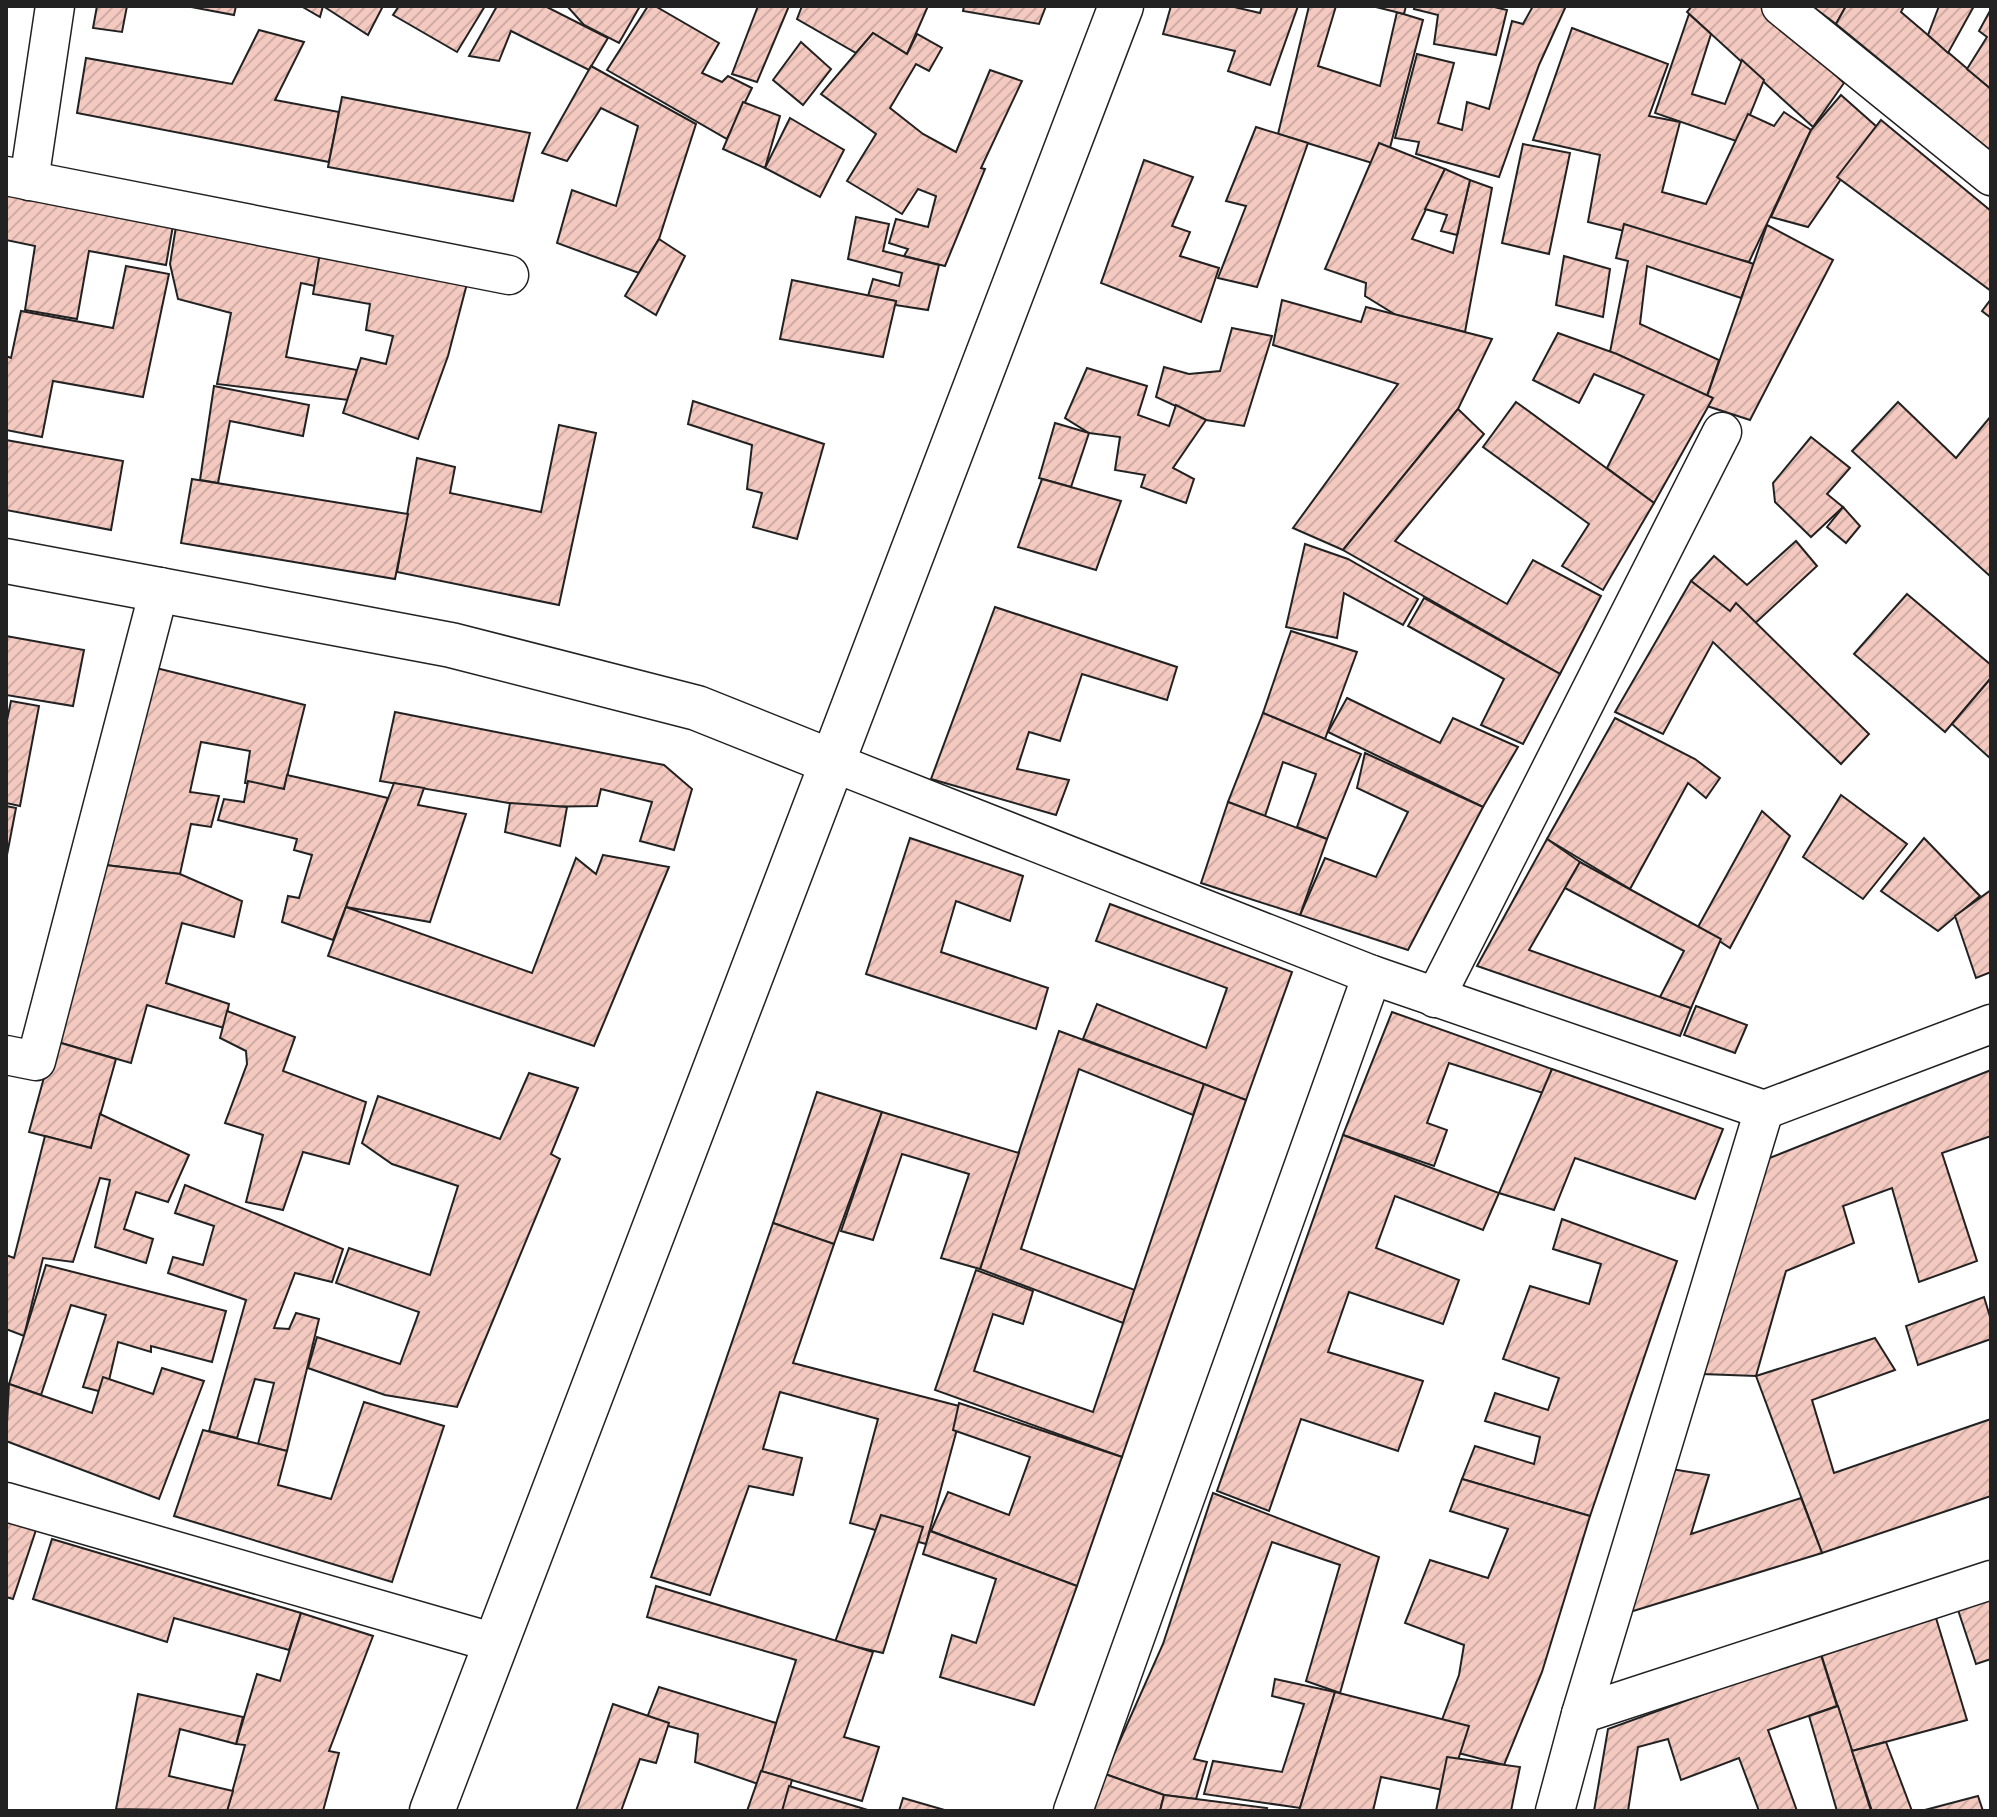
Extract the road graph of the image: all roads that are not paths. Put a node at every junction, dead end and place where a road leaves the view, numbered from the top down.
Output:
1 (55, 6) edge
2 (1121, 6) edge
3 (1781, 6) edge
4 (1991, 176) edge
5 (18, 178) edge
6 (509, 275) dead end
7 (1722, 432) dead end
8 (6, 561) edge
9 (160, 587) junction
10 (832, 762) junction
11 (1372, 975) junction
12 (1435, 998) junction
13 (1991, 1024) edge
14 (6, 1055) edge
15 (1764, 1110) junction
16 (6, 1502) edge
17 (1991, 1580) edge
18 (495, 1643) junction
19 (1581, 1714) junction
20 (432, 1811) edge
21 (1073, 1811) edge
22 (1555, 1811) edge

1 - 5 street
2 - 10 main road
3 - 4 street
5 - 6 street
7 - 12 street
8 - 9 main road
9 - 10 main road
9 - 14 street
10 - 11 street
10 - 18 main road
11 - 12 street
11 - 21 street
12 - 15 street
13 - 15 street
15 - 19 street
16 - 18 street
17 - 19 street
18 - 20 main road
19 - 22 street

